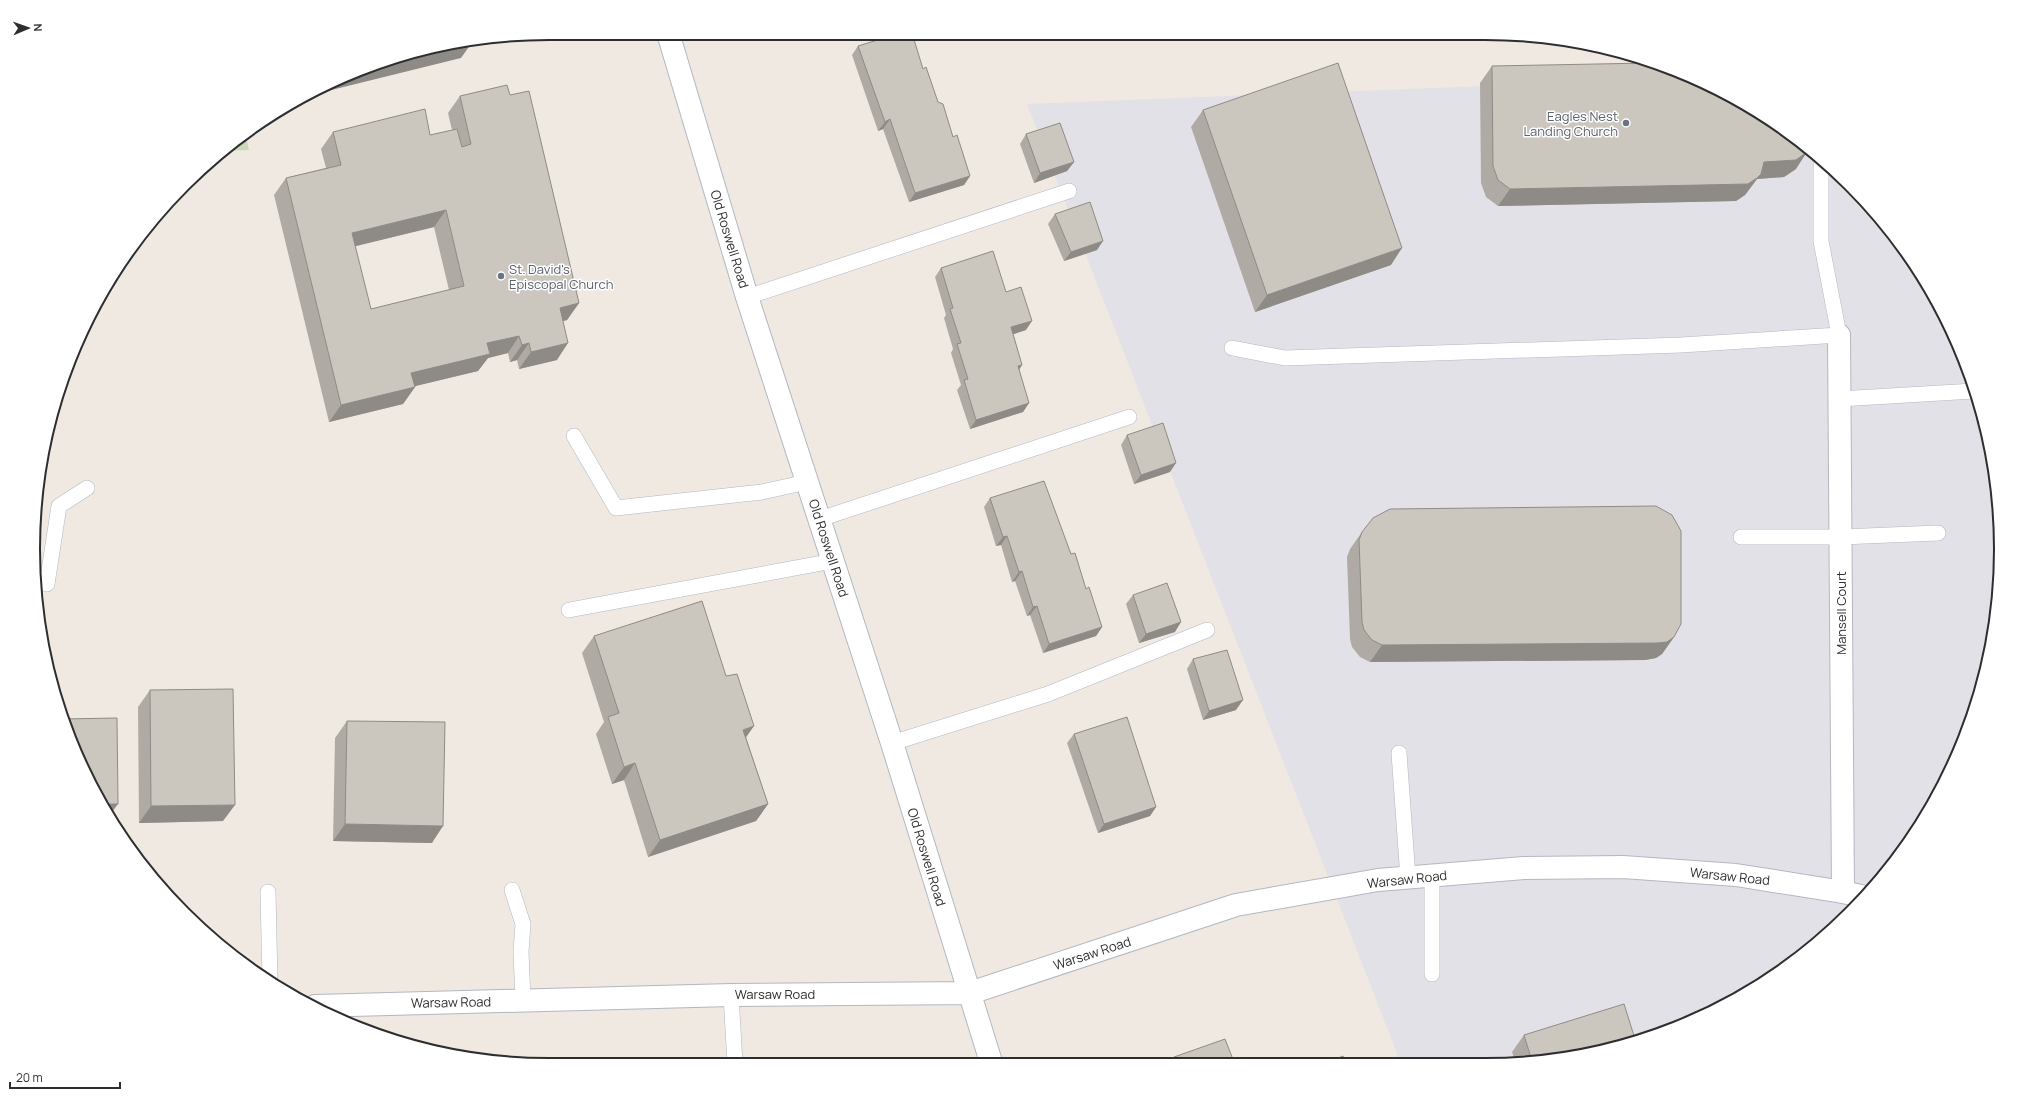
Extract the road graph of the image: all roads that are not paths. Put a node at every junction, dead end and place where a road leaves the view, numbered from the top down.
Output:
1 (670, 40) edge
2 (1821, 166) edge
3 (1069, 191) dead end
4 (747, 297) junction
5 (1839, 335) junction
6 (1232, 348) dead end
7 (1969, 391) edge
8 (1839, 399) junction
9 (1129, 418) dead end
10 (574, 436) dead end
11 (807, 482) junction
12 (87, 488) dead end
13 (820, 520) junction
14 (1938, 533) dead end
15 (1741, 537) dead end
16 (1841, 537) junction
17 (832, 561) junction
18 (47, 584) dead end
19 (569, 610) dead end
20 (1207, 630) dead end
21 (892, 743) junction
22 (1399, 752) dead end
23 (1432, 876) junction
24 (1408, 878) junction
25 (512, 890) dead end
26 (268, 892) dead end
27 (1859, 894) edge
28 (1858, 896) edge
29 (270, 974) edge
30 (1432, 974) dead end
31 (970, 993) junction
32 (731, 995) junction
33 (523, 1000) junction
34 (323, 1006) edge
35 (735, 1058) edge
36 (990, 1058) edge

1 - 4 street, Old Roswell Road
2 - 5 lane
3 - 4 lane
4 - 11 street, Old Roswell Road
5 - 6 lane
5 - 8 street, Mansell Court
7 - 8 lane
8 - 16 street, Mansell Court
9 - 13 lane
10 - 11 lane
11 - 13 street, Old Roswell Road
12 - 18 lane
13 - 17 street, Old Roswell Road
14 - 16 lane
15 - 16 lane
16 - 27 street, Mansell Court
17 - 19 lane
17 - 21 street, Old Roswell Road
20 - 21 lane
21 - 31 street, Old Roswell Road
22 - 24 lane
23 - 24 street, Warsaw Road
23 - 28 street, Warsaw Road
23 - 30 lane
24 - 31 street, Warsaw Road
25 - 33 lane
26 - 29 lane
31 - 32 street, Warsaw Road
31 - 36 street, Old Roswell Road
32 - 33 street, Warsaw Road
32 - 35 lane
33 - 34 street, Warsaw Road

